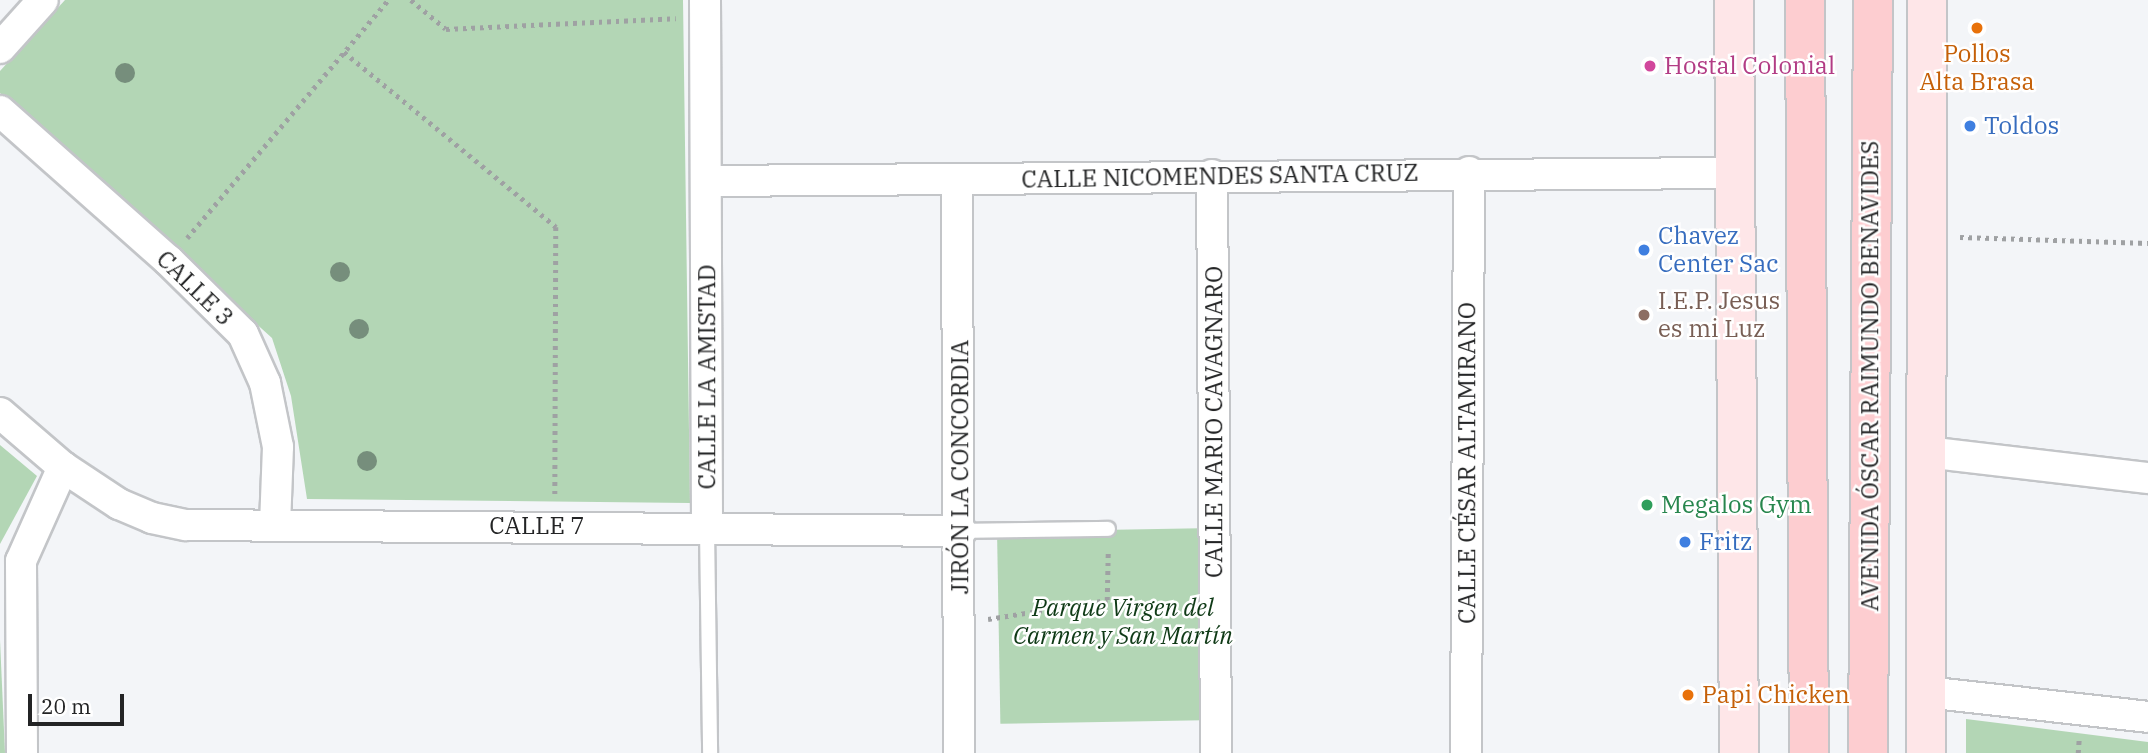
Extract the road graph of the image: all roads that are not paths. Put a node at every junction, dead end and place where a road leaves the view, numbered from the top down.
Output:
1 (43, 0) edge
2 (1734, 0) edge
3 (1792, 0) edge
4 (1805, 0) edge
5 (1873, 0) edge
6 (1927, 0) edge
7 (705, 8) edge
8 (1805, 46) junction
9 (0, 48) edge
10 (0, 111) edge
11 (1469, 172) junction
12 (1733, 173) junction
13 (1212, 175) junction
14 (707, 181) junction
15 (957, 181) junction
16 (0, 413) edge
17 (1926, 452) junction
18 (63, 467) junction
19 (2148, 478) edge
20 (275, 525) junction
21 (707, 529) junction
22 (1108, 529) road end
23 (961, 531) junction
24 (1926, 691) junction
25 (2148, 717) edge
26 (22, 753) edge
27 (710, 753) edge
28 (960, 753) edge
29 (1216, 753) edge
30 (1466, 753) edge
31 (1739, 753) edge
32 (1809, 753) edge
33 (1868, 753) edge
34 (1926, 753) edge

1 - 9 street
2 - 12 main road
3 - 8 main road
4 - 8 main road
5 - 33 main road, AVENIDA ÓSCAR RAIMUNDO BENAVIDES
6 - 17 main road
7 - 14 street, CALLE LA AMISTAD
8 - 32 main road
10 - 20 street, CALLE 3
11 - 12 street, CALLE NICOMENDES SANTA CRUZ
11 - 13 street, CALLE NICOMENDES SANTA CRUZ
11 - 30 street, CALLE CÉSAR ALTAMIRANO
12 - 31 main road
13 - 15 street, CALLE NICOMENDES SANTA CRUZ
13 - 29 street, CALLE MARIO CAVAGNARO
14 - 15 street, CALLE NICOMENDES SANTA CRUZ
14 - 21 street, CALLE LA AMISTAD
15 - 23 street, JIRÓN LA CONCORDIA
16 - 18 street, CALLE 7
17 - 19 street
17 - 24 main road
18 - 20 street, CALLE 7
18 - 26 street
20 - 21 street, CALLE 7
21 - 23 street, CALLE 7
21 - 27 lane, CALLE LA AMISTAD
22 - 23 lane, CALLE 7
23 - 28 street, JIRÓN LA CONCORDIA
24 - 25 street
24 - 34 main road

